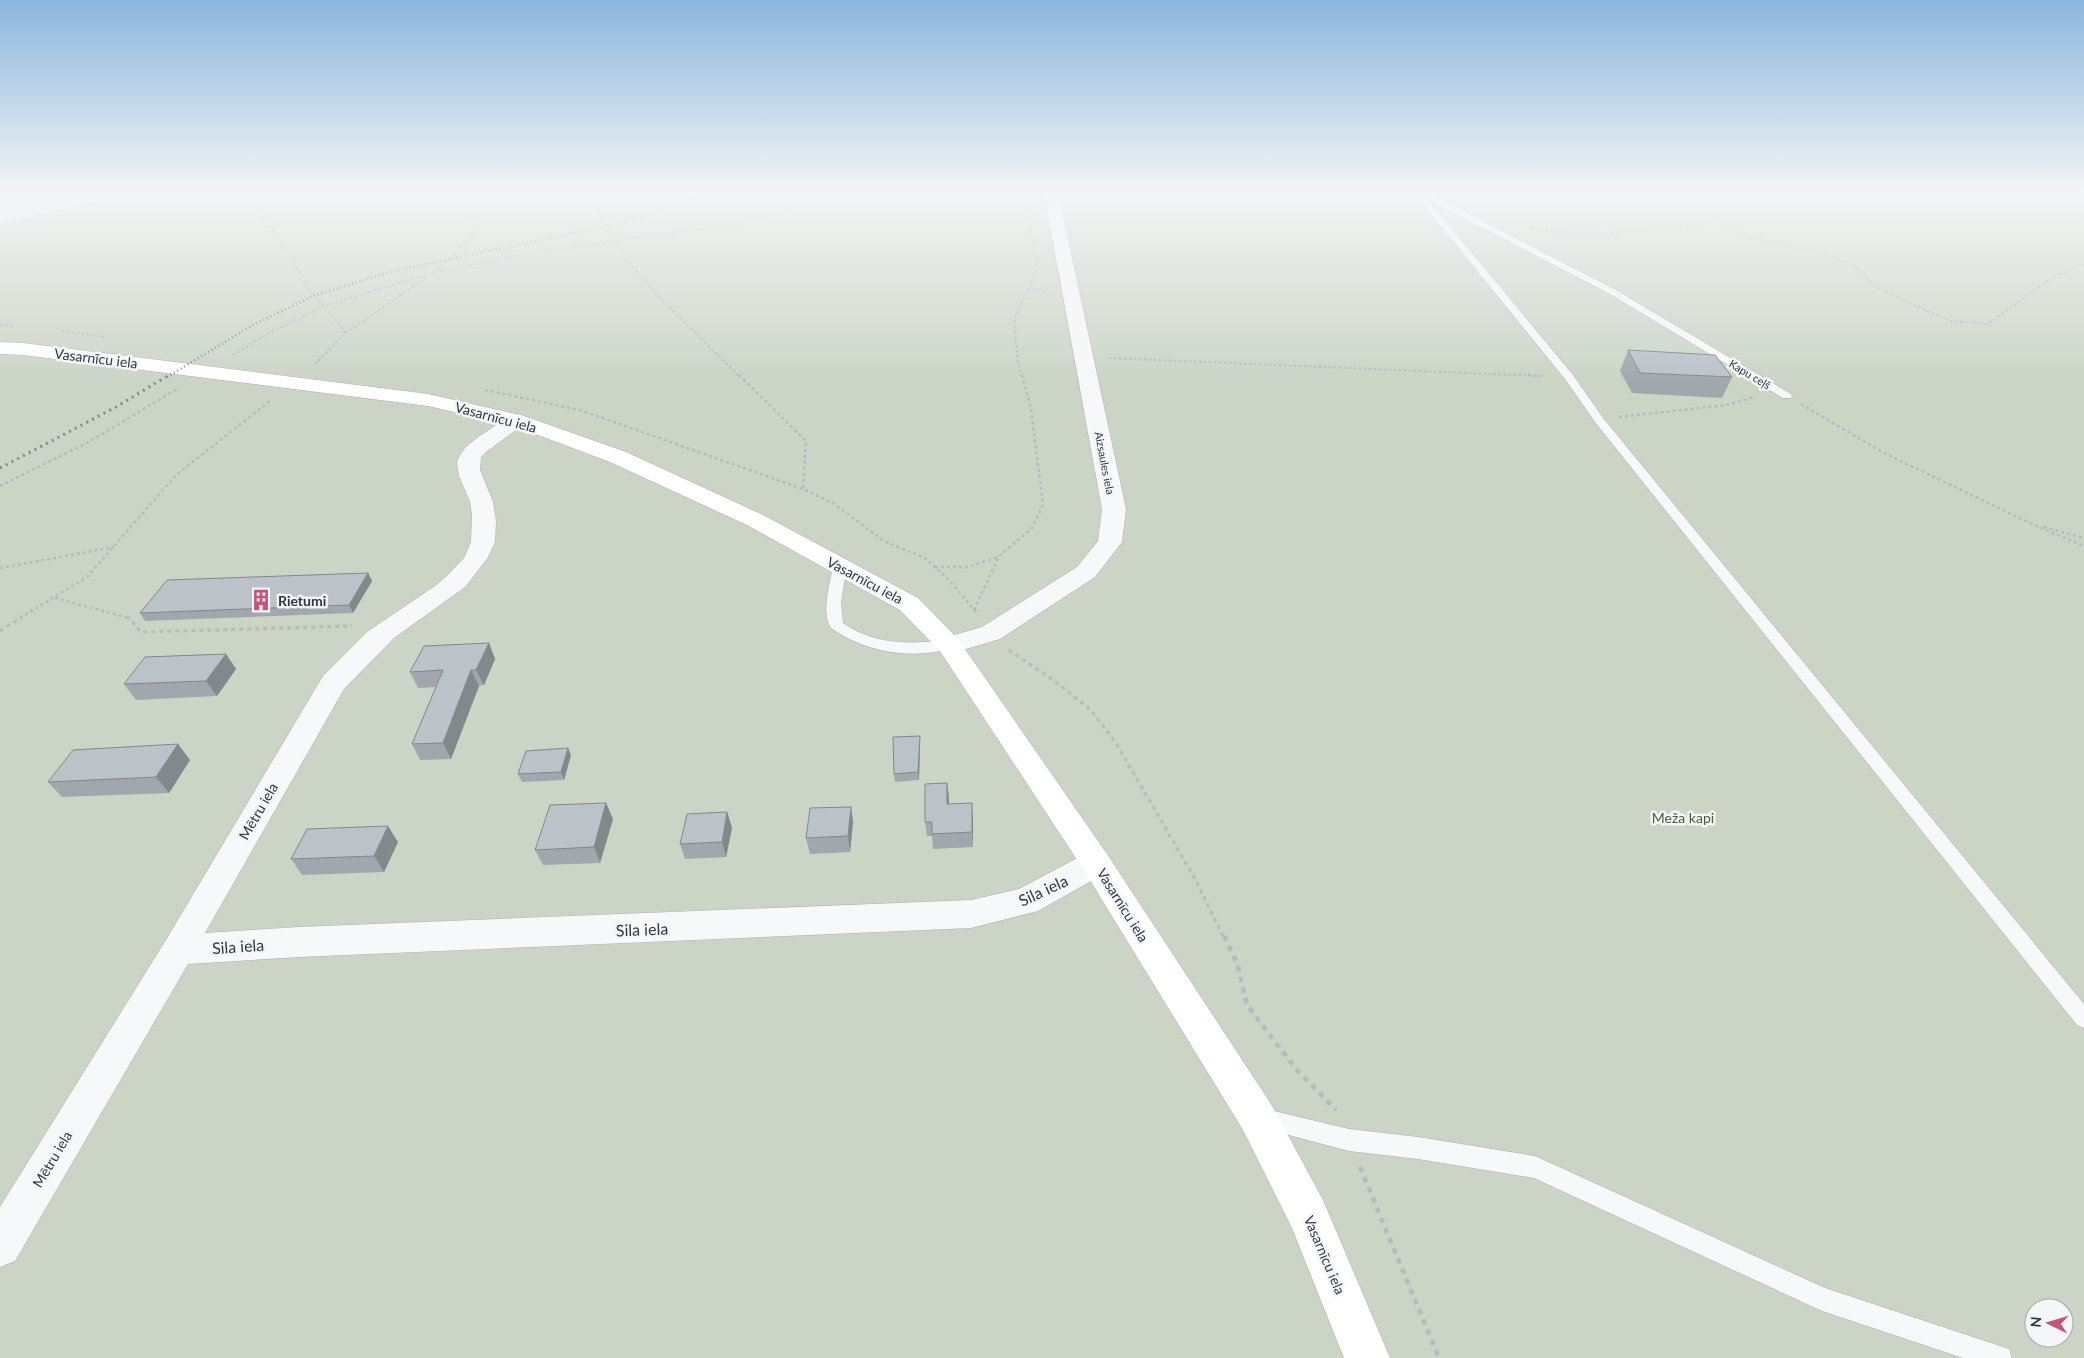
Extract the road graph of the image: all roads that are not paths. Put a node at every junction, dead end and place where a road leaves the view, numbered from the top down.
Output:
1 (1063, 256) edge
2 (1471, 256) edge
3 (1546, 256) edge
4 (0, 348) edge
5 (1787, 396) road end
6 (518, 420) junction
7 (840, 566) junction
8 (949, 645) junction
9 (1096, 863) junction
10 (178, 950) junction
11 (2084, 1019) edge
12 (1257, 1117) junction
13 (0, 1246) edge
14 (1367, 1358) edge
15 (2000, 1358) edge

1 - 8 street, Aizsaules iela
2 - 11 lane
3 - 5 lane, Kapu ceļš
4 - 6 street, Vasarnīcu iela
6 - 7 street, Vasarnīcu iela
6 - 10 street, Mētru iela
7 - 8 street, Vasarnīcu iela
7 - 8 lane
8 - 9 street, Vasarnīcu iela
9 - 10 street, Sila iela
9 - 12 street, Vasarnīcu iela
10 - 13 street, Mētru iela
12 - 14 street, Vasarnīcu iela
12 - 15 lane

